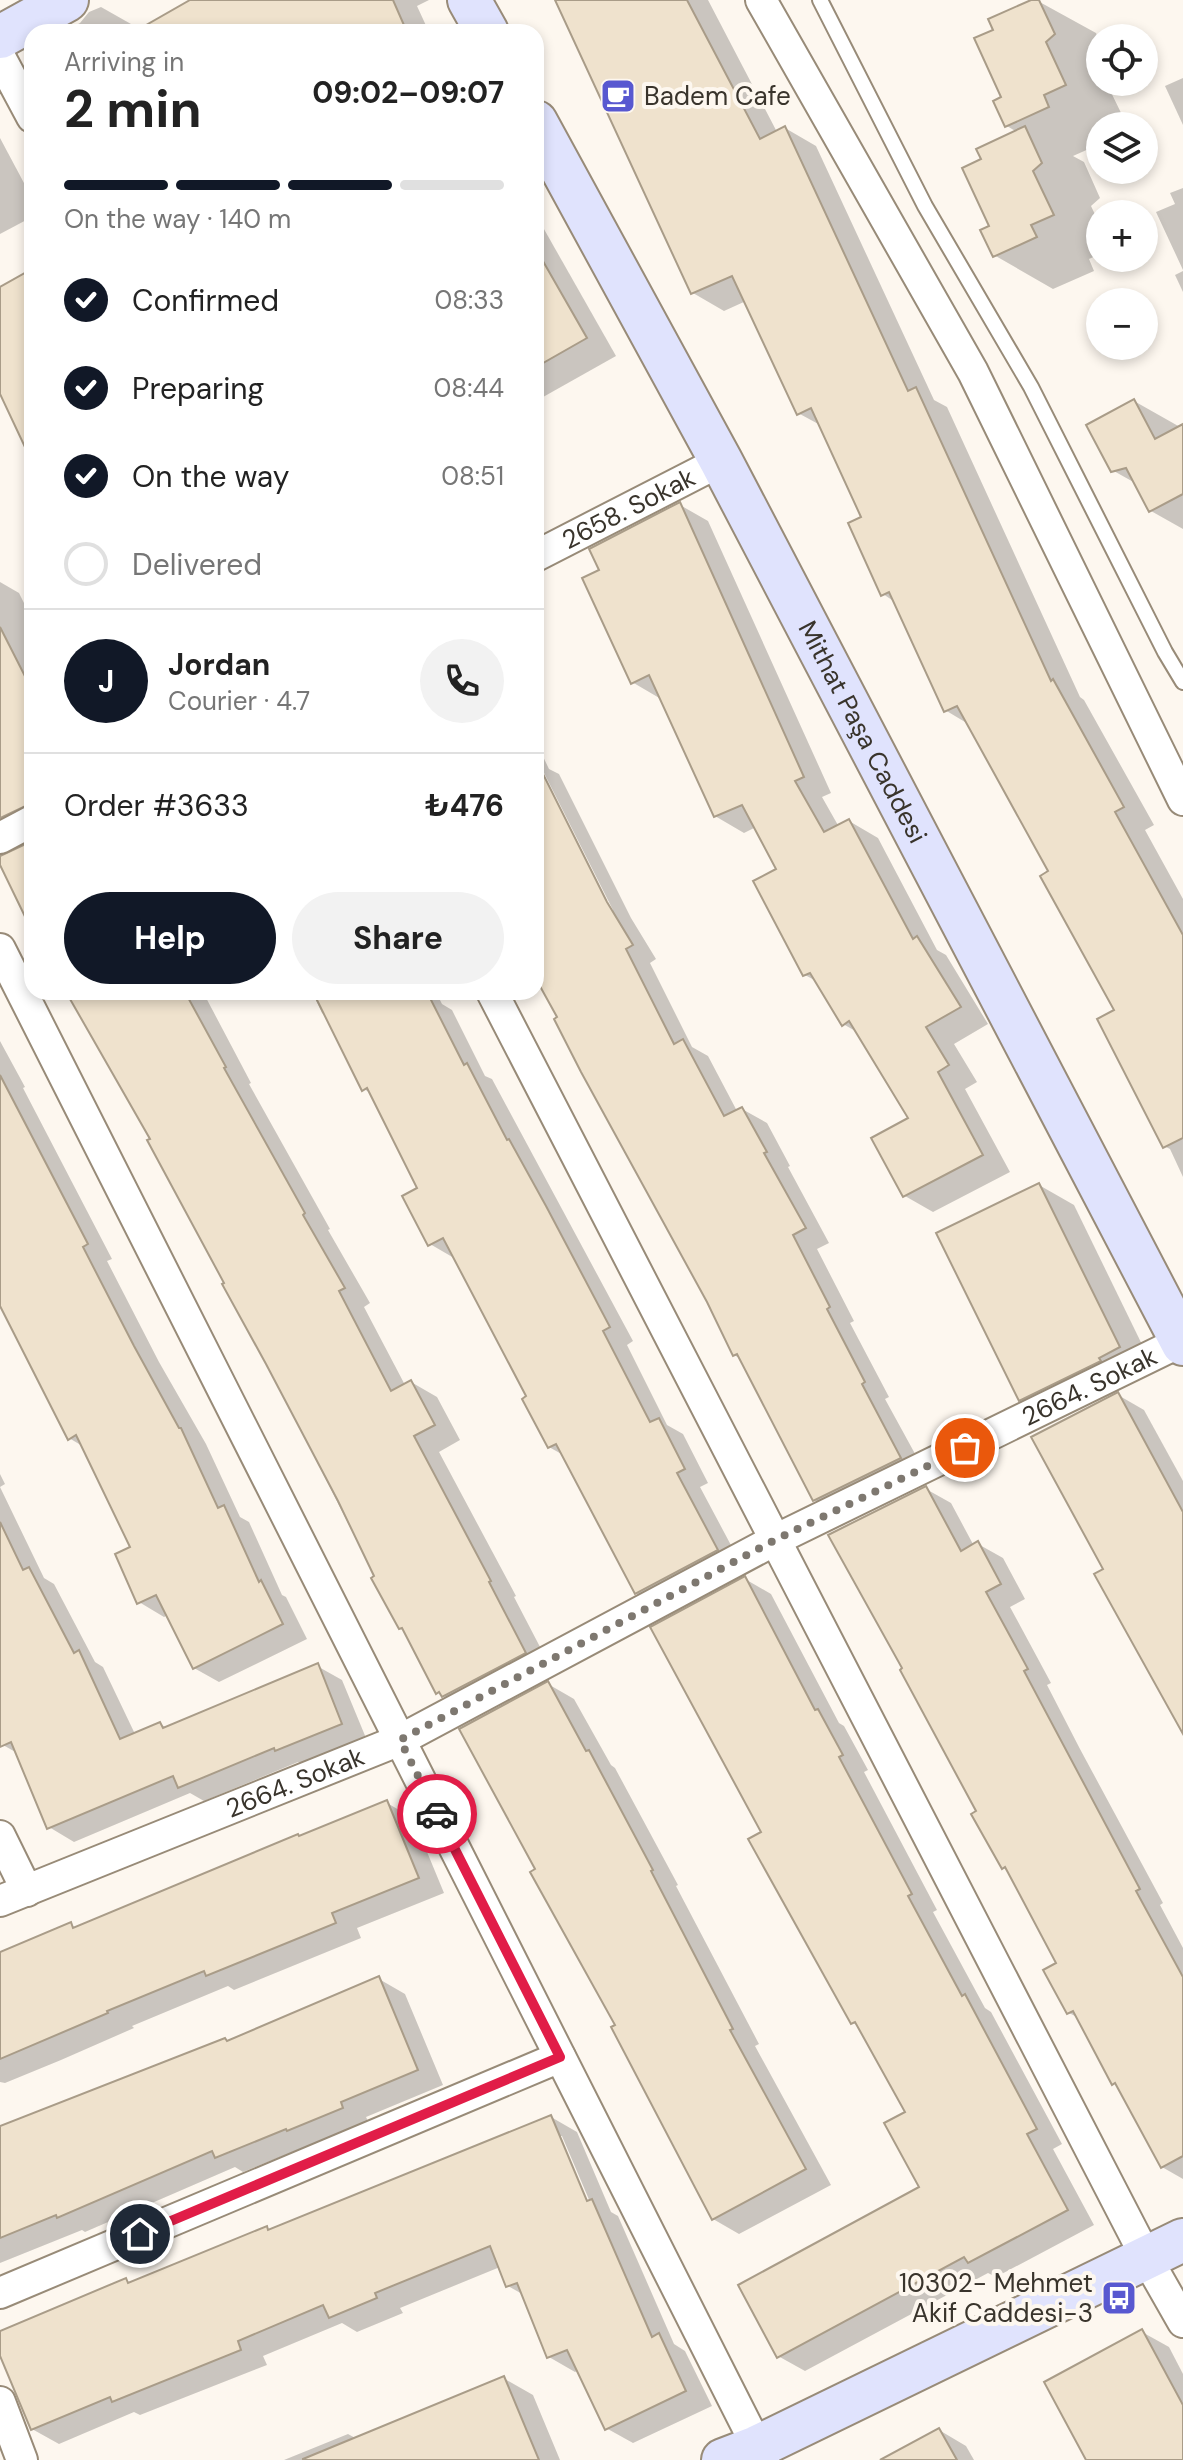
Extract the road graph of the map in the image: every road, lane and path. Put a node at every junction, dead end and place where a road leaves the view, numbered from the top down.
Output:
1 (67, 0) edge
2 (469, 0) edge
3 (761, 0) edge
4 (820, 0) edge
5 (482, 24) edge
6 (0, 37) edge
7 (0, 57) edge
8 (24, 102) edge
9 (544, 137) edge
10 (721, 461) junction
11 (544, 552) edge
12 (1183, 682) edge
13 (1183, 800) edge
14 (24, 825) edge
15 (0, 838) edge
16 (0, 949) edge
17 (24, 996) edge
18 (26, 1000) edge
19 (496, 1000) edge
20 (1182, 1343) edge
21 (775, 1540) junction
22 (400, 1740) junction
23 (0, 1836) edge
24 (13, 1896) edge
25 (560, 2057) junction
26 (1165, 2250) edge
27 (0, 2293) edge
28 (1183, 2322) edge
29 (0, 2402) edge
30 (748, 2456) edge
31 (22, 2460) edge

1 - 6 street
2 - 5 street
3 - 13 street
4 - 12 lane
7 - 8 street
9 - 10 street, Mithat Paşa Caddesi
10 - 11 street, 2658. Sokak
10 - 20 street, Mithat Paşa Caddesi
14 - 15 street
16 - 17 street
18 - 22 street
19 - 21 street
20 - 21 street, 2664. Sokak
21 - 22 street, 2664. Sokak
21 - 26 street
22 - 24 street, 2664. Sokak
22 - 25 street
23 - 24 street
25 - 27 street
25 - 30 street
26 - 28 street
26 - 30 street
29 - 31 street

